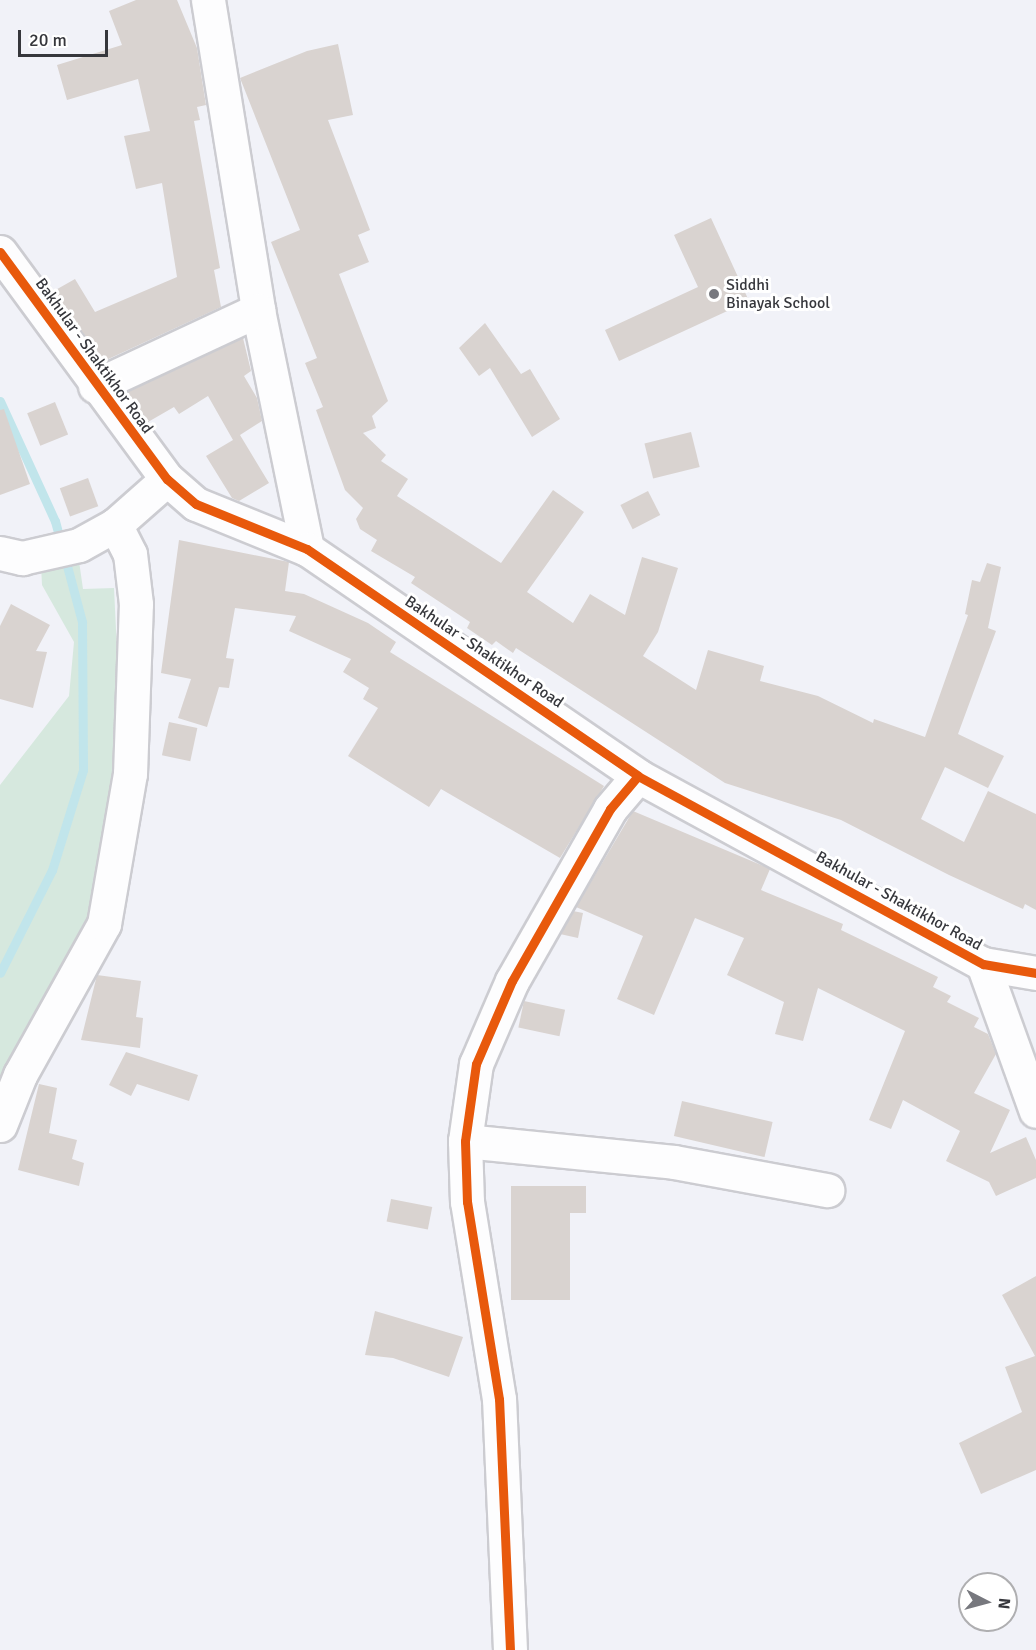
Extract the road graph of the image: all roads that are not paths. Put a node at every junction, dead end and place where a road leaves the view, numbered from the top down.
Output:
1 (208, 0) edge
2 (0, 252) edge
3 (258, 310) junction
4 (95, 386) junction
5 (167, 479) junction
6 (115, 525) junction
7 (306, 549) junction
8 (2, 559) edge
9 (638, 776) junction
10 (984, 964) junction
11 (1036, 973) edge
12 (1036, 1111) edge
13 (0, 1125) edge
14 (465, 1141) junction
15 (827, 1190) dead end
16 (510, 1650) edge

1 - 3 street
2 - 4 street, Bakhular - Shaktikhor Road
3 - 4 street
3 - 7 street
4 - 5 street, Bakhular - Shaktikhor Road
5 - 6 street
5 - 7 street, Bakhular - Shaktikhor Road
6 - 8 street
6 - 13 street
7 - 9 street, Bakhular - Shaktikhor Road
9 - 10 street, Bakhular - Shaktikhor Road
9 - 14 street
10 - 11 street, Bakhular - Shaktikhor Road
10 - 12 street
14 - 15 street
14 - 16 street

